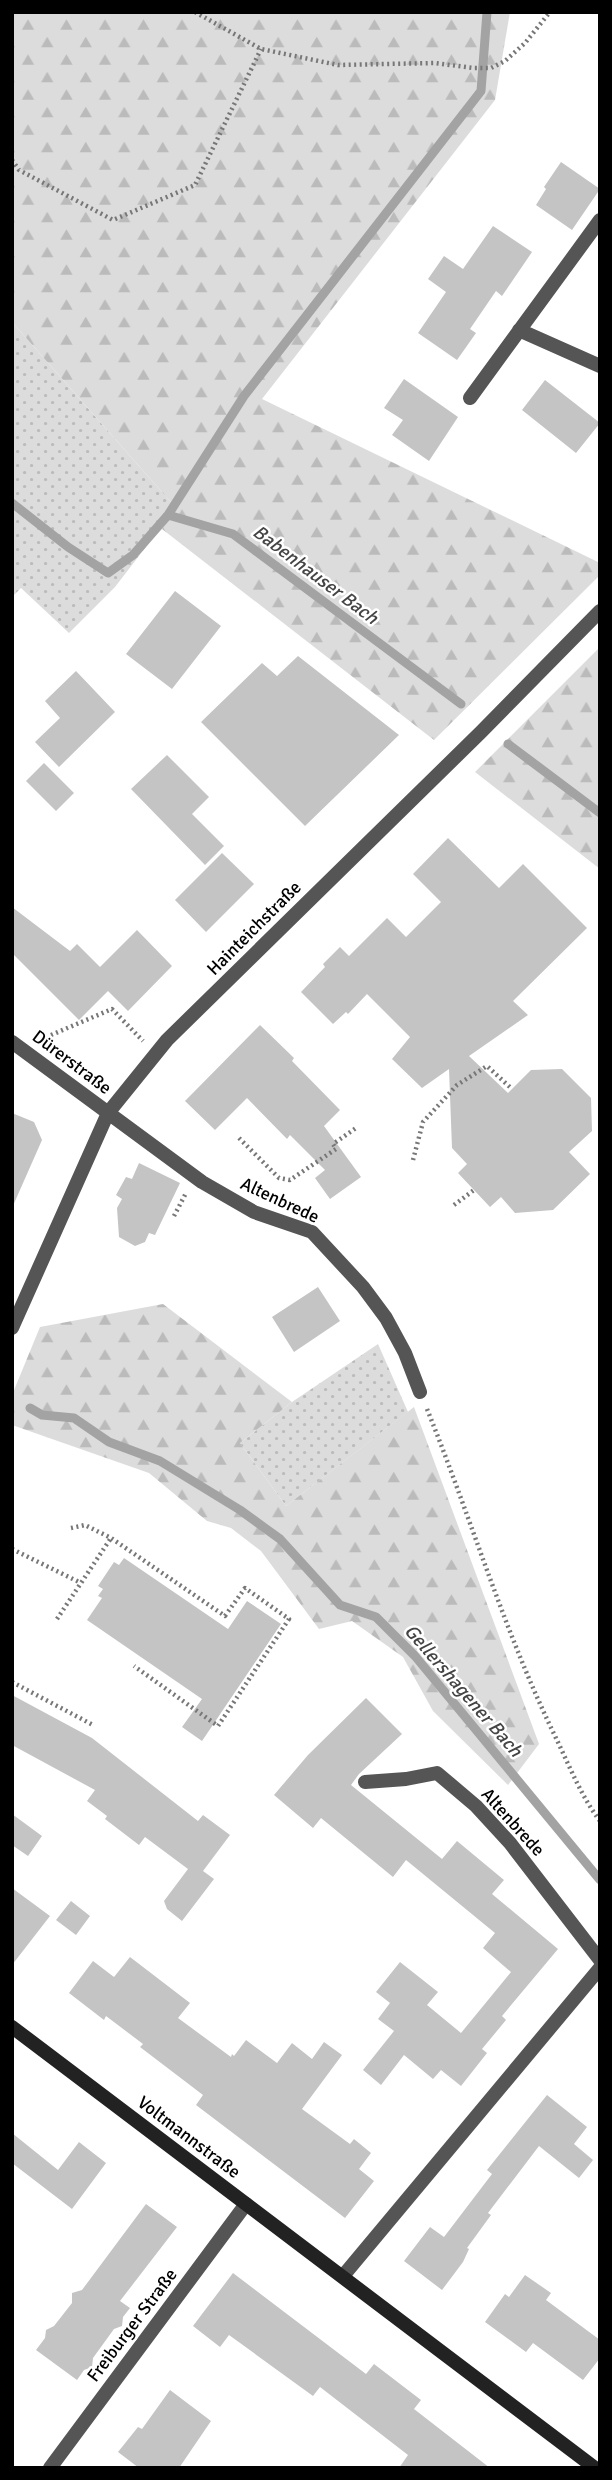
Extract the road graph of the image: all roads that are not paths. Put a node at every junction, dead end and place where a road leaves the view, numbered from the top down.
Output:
1 (600, 220) edge
2 (519, 330) junction
3 (600, 366) edge
4 (470, 398) dead end
5 (600, 611) edge
6 (12, 1042) edge
7 (108, 1113) junction
8 (12, 1328) edge
9 (421, 1392) road end
10 (365, 1783) dead end
11 (600, 1960) edge
12 (600, 1968) edge
13 (12, 2027) edge
14 (246, 2204) junction
15 (343, 2276) junction
16 (50, 2468) edge
17 (595, 2468) edge

1 - 2 street
2 - 3 street
2 - 4 street
5 - 7 street, Hainteichstraße
6 - 7 street, Dürerstraße
7 - 8 street, Hainteichstraße
7 - 9 street, Altenbrede
10 - 11 street, Altenbrede
12 - 15 street
13 - 14 street, Voltmannstraße
14 - 15 street, Voltmannstraße
14 - 16 street, Freiburger Straße
15 - 17 street, Voltmannstraße

